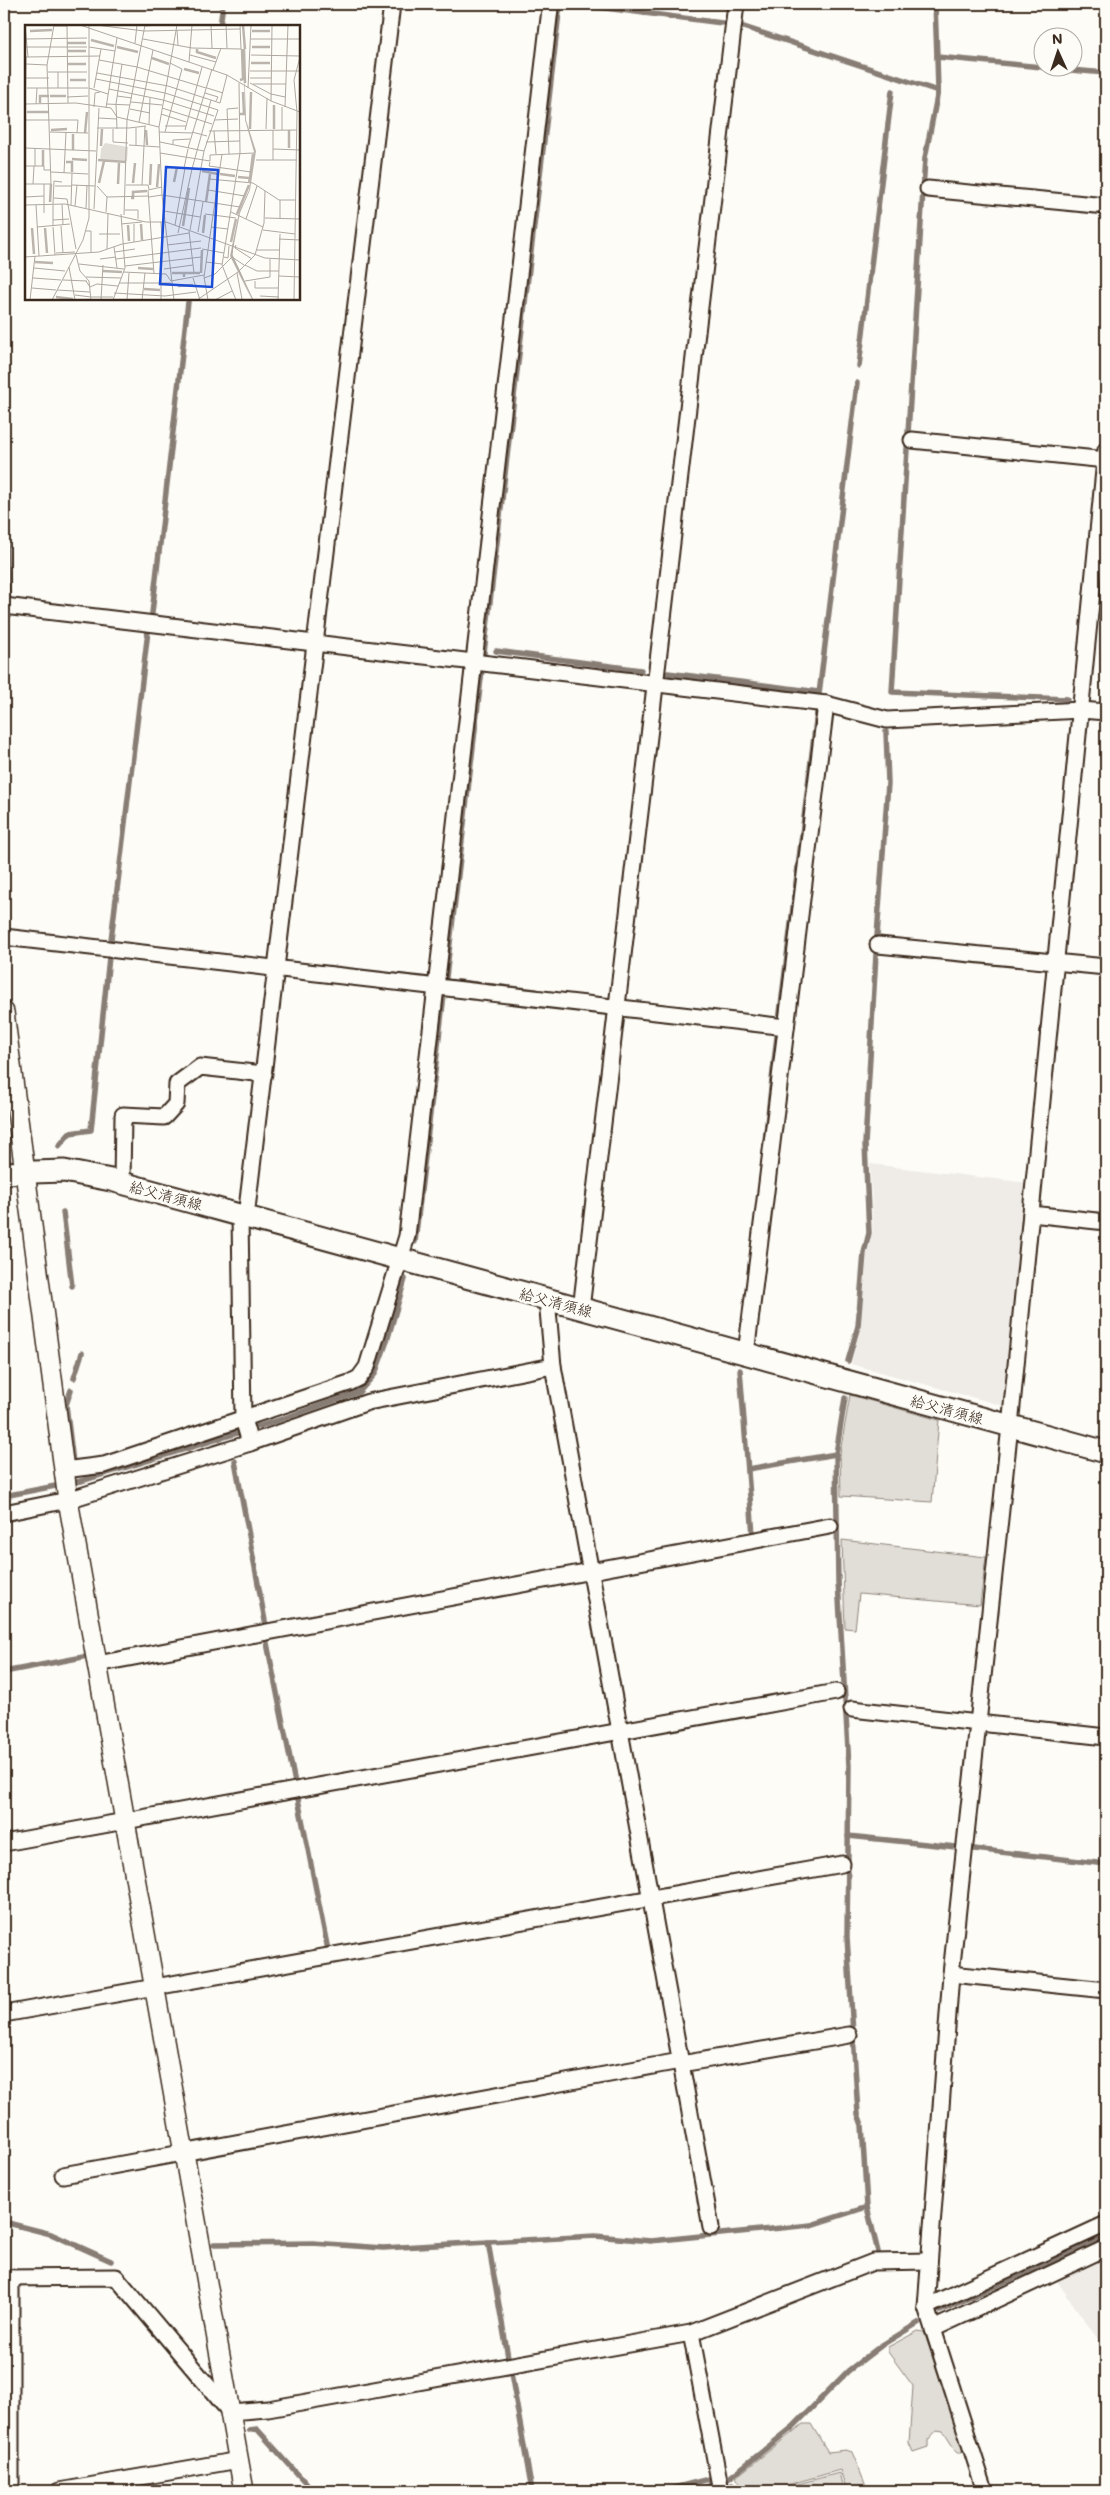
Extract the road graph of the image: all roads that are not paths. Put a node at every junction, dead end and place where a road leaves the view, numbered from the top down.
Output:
1 (392, 4) edge
2 (736, 4) edge
3 (547, 7) edge
4 (928, 189) dead end
5 (1106, 206) edge
6 (912, 440) dead end
7 (1106, 457) edge
8 (4, 606) edge
9 (316, 643) junction
10 (480, 662) junction
11 (655, 683) junction
12 (826, 704) junction
13 (1081, 710) junction
14 (1106, 712) edge
15 (4, 937) edge
16 (878, 945) dead end
17 (1056, 962) junction
18 (278, 967) junction
19 (1106, 968) edge
20 (442, 987) junction
21 (617, 1008) junction
22 (4, 1012) edge
23 (786, 1027) junction
24 (264, 1074) junction
25 (26, 1171) junction
26 (4, 1173) edge
27 (122, 1183) junction
28 (1031, 1214) junction
29 (243, 1216) junction
30 (1106, 1222) edge
31 (400, 1259) junction
32 (547, 1300) junction
33 (581, 1309) junction
34 (746, 1354) junction
35 (553, 1366) junction
36 (1010, 1426) junction
37 (247, 1430) junction
38 (1106, 1452) edge
39 (66, 1484) junction
40 (4, 1513) edge
41 (830, 1526) dead end
42 (591, 1571) junction
43 (97, 1664) junction
44 (836, 1692) dead end
45 (852, 1709) dead end
46 (978, 1723) junction
47 (620, 1731) junction
48 (1106, 1737) edge
49 (125, 1821) junction
50 (4, 1843) edge
51 (842, 1864) dead end
52 (650, 1898) junction
53 (951, 1974) junction
54 (155, 1986) junction
55 (1106, 1990) edge
56 (4, 2014) edge
57 (849, 2035) dead end
58 (681, 2063) junction
59 (184, 2153) junction
60 (63, 2175) dead end
61 (1106, 2224) edge
62 (710, 2227) dead end
63 (1106, 2248) edge
64 (930, 2261) junction
65 (7, 2278) edge
66 (926, 2307) junction
67 (933, 2329) junction
68 (691, 2334) junction
69 (230, 2412) junction
70 (239, 2460) junction
71 (11, 2491) edge
72 (59, 2491) edge
73 (244, 2491) edge
74 (720, 2491) edge
75 (985, 2491) edge

1 - 9 street
2 - 11 street
3 - 10 street
4 - 5 street
6 - 7 street
7 - 13 street
8 - 9 street
9 - 10 street
9 - 18 street
10 - 11 street
10 - 20 street
11 - 12 street
11 - 21 street
12 - 13 street
12 - 23 street
13 - 14 street
13 - 17 street
15 - 18 street
16 - 17 street
17 - 19 street
17 - 28 street
18 - 20 street
18 - 24 street
20 - 21 street
20 - 31 street
21 - 23 street
21 - 33 street
22 - 25 street
23 - 34 street
24 - 27 street
24 - 29 street
25 - 26 main road, 給父清須線
25 - 27 main road, 給父清須線
25 - 39 street
27 - 29 main road, 給父清須線
28 - 30 street
28 - 36 street
29 - 31 main road, 給父清須線
29 - 37 street
31 - 32 main road, 給父清須線
31 - 37 street
32 - 33 main road, 給父清須線
32 - 35 street
33 - 34 main road, 給父清須線
34 - 36 main road, 給父清須線
35 - 37 street
35 - 42 street
36 - 38 main road, 給父清須線
36 - 46 street
37 - 39 street
37 - 39 street
39 - 40 street
39 - 43 street
41 - 42 street
42 - 43 street
42 - 47 street
43 - 49 street
44 - 47 street
45 - 46 street
46 - 48 street
46 - 53 street
47 - 49 street
47 - 52 street
49 - 50 street
49 - 54 street
51 - 52 street
52 - 54 street
52 - 58 street
53 - 55 street
53 - 64 street
54 - 56 street
54 - 59 street
57 - 58 street
58 - 59 street
58 - 62 street
59 - 60 street
59 - 69 street
61 - 66 street
63 - 67 street
64 - 66 street
64 - 68 street
65 - 69 street
65 - 71 street
66 - 67 street
67 - 75 street
68 - 69 street
68 - 74 street
69 - 70 street
70 - 72 street
70 - 73 street

